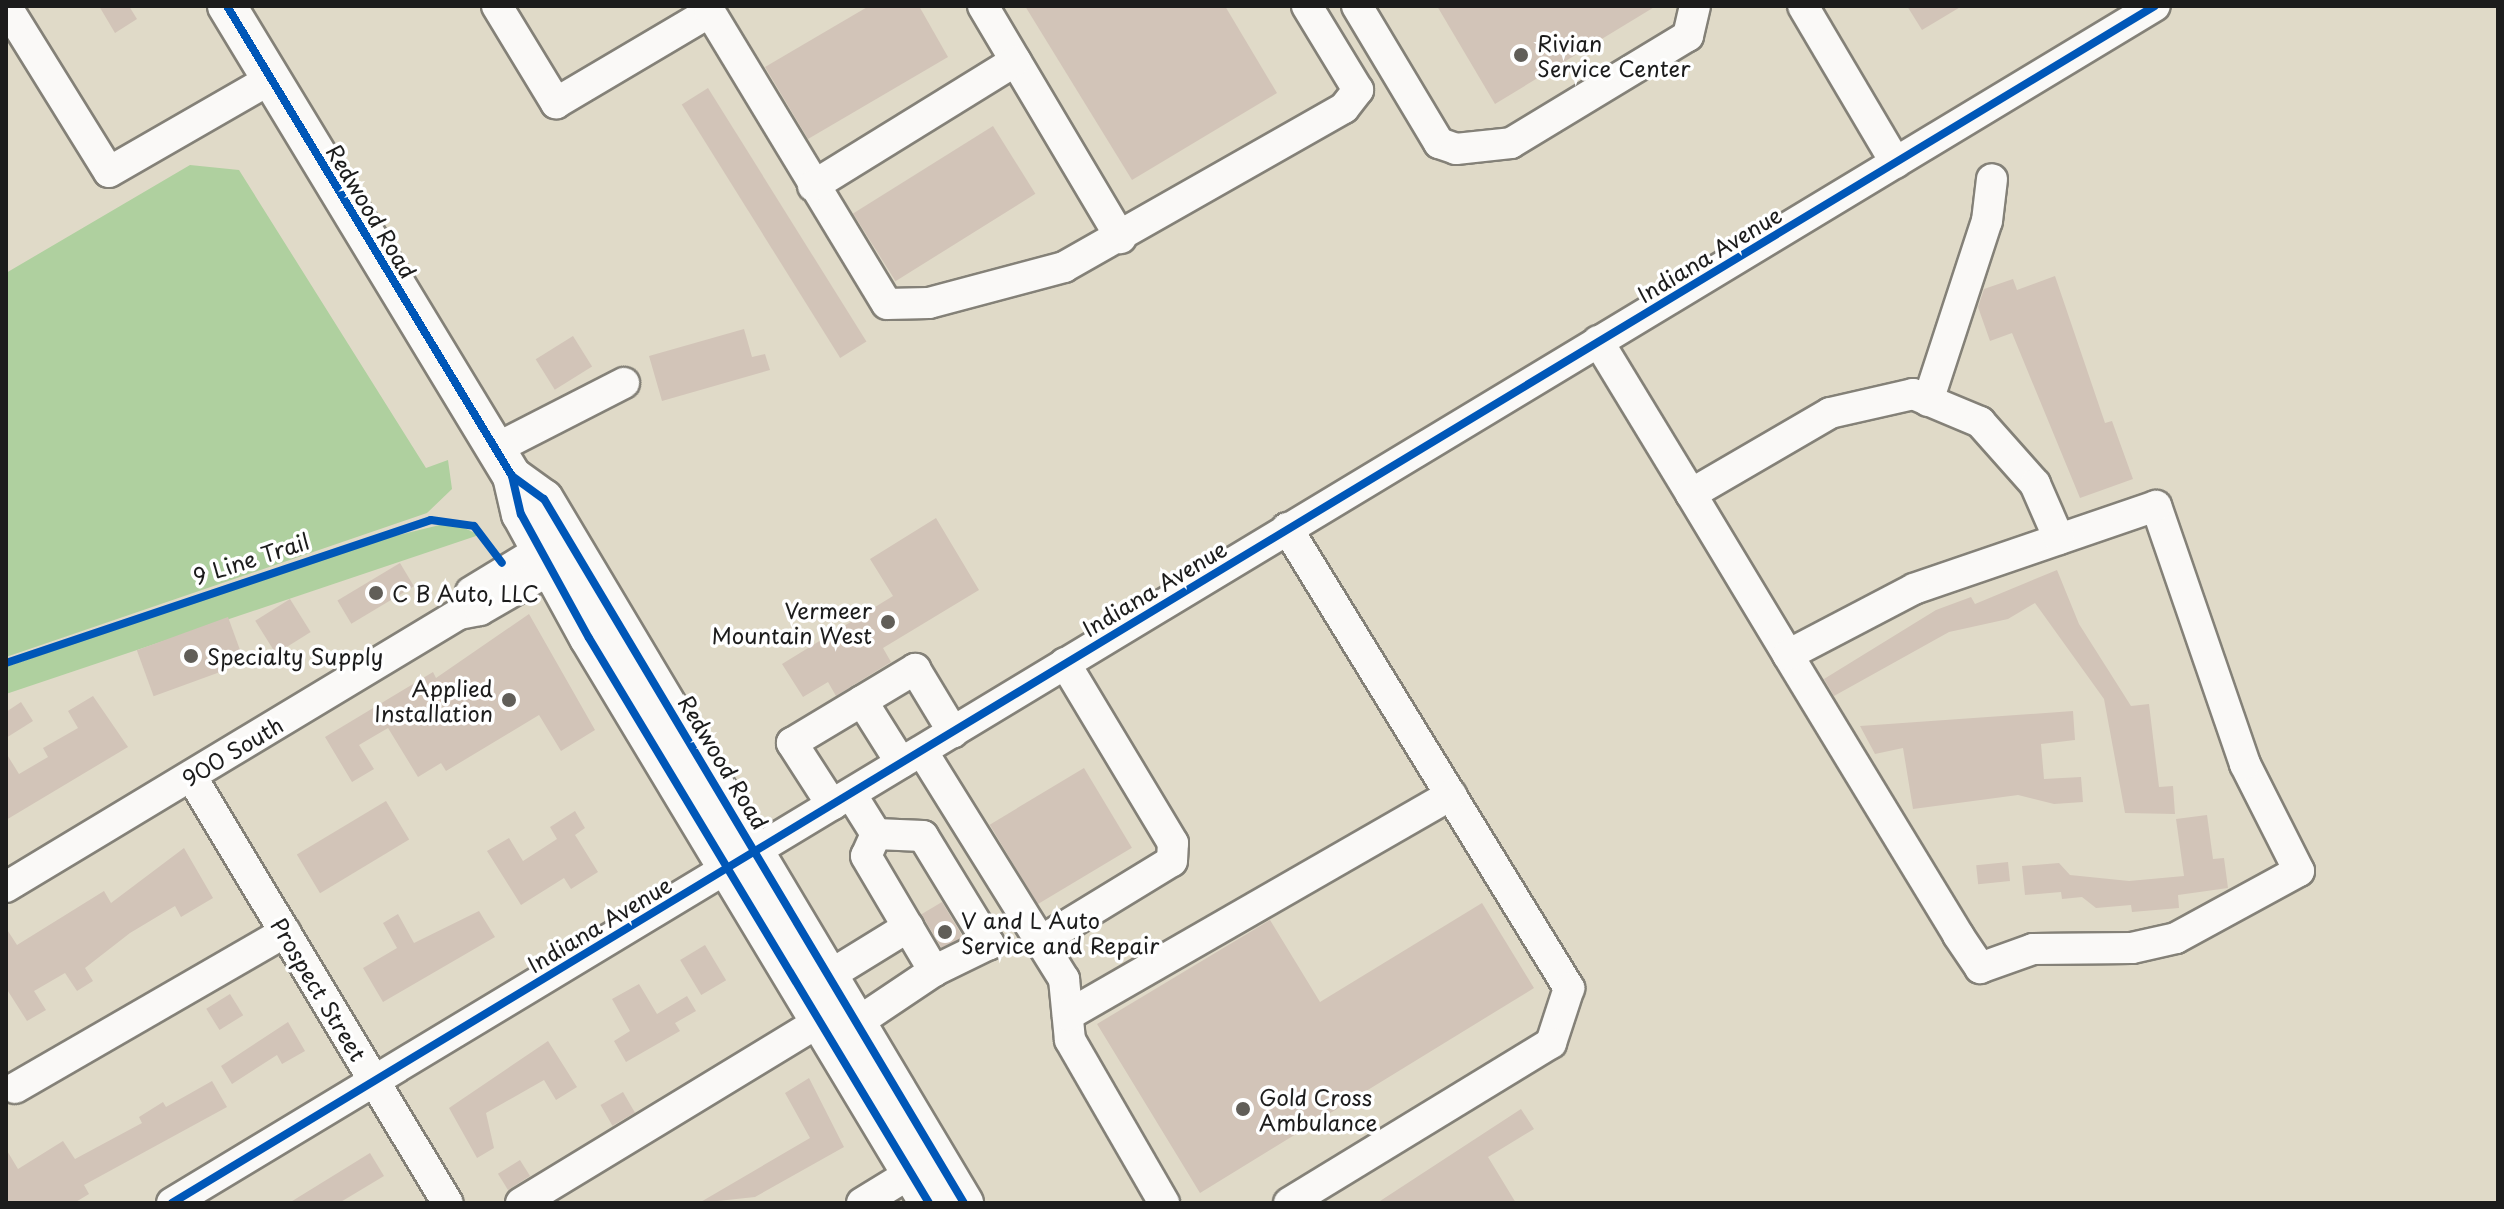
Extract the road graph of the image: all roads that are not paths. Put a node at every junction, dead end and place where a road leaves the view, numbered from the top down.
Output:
1 (6, 6) edge
2 (227, 6) edge
3 (497, 6) edge
4 (983, 6) edge
5 (1307, 6) edge
6 (1357, 6) edge
7 (1695, 6) edge
8 (1803, 6) edge
9 (2155, 6) edge
10 (715, 9) edge
11 (1015, 61) junction
12 (271, 79) junction
13 (1896, 163) junction
14 (1992, 179) dead end
15 (813, 186) junction
16 (1121, 238) junction
17 (1598, 341) junction
18 (624, 383) dead end
19 (1928, 401) junction
20 (504, 462) junction
21 (1691, 494) junction
22 (1287, 528) junction
23 (2059, 539) junction
24 (545, 559) junction
25 (1788, 655) junction
26 (1065, 663) junction
27 (862, 701) junction
28 (953, 732) junction
29 (912, 757) junction
30 (191, 776) junction
31 (1451, 795) junction
32 (842, 799) junction
33 (876, 834) junction
34 (741, 859) junction
35 (6, 887) edge
36 (908, 927) junction
37 (285, 932) junction
38 (1041, 941) junction
39 (934, 971) junction
40 (830, 975) junction
41 (1068, 1015) junction
42 (819, 1022) junction
43 (858, 1022) junction
44 (374, 1081) junction
45 (15, 1088) dead end
46 (920, 1188) edge
47 (172, 1203) edge
48 (448, 1203) edge
49 (521, 1203) edge
50 (862, 1203) edge
51 (964, 1203) edge
52 (1164, 1203) edge
53 (1289, 1203) edge

1 - 12 street
2 - 12 main road, Redwood Road
3 - 10 street
4 - 11 street
5 - 16 street
6 - 7 street
8 - 13 street
9 - 13 street, Indiana Avenue
10 - 15 street
11 - 15 street
11 - 16 street
12 - 20 main road, Redwood Road
13 - 17 street, Indiana Avenue
14 - 19 street
15 - 16 street
17 - 21 street
17 - 22 street, Indiana Avenue
18 - 20 street
19 - 21 street
19 - 23 street
20 - 24 main road, Redwood Road
20 - 34 main road, Redwood Road
21 - 25 street
22 - 26 street, Indiana Avenue
22 - 31 street
23 - 25 street
23 - 25 street
24 - 30 street, 900 South
24 - 34 main road, Redwood Road
26 - 28 street, Indiana Avenue
26 - 38 street
27 - 28 street
27 - 29 street
27 - 32 street
28 - 29 street, Indiana Avenue
29 - 32 street, Indiana Avenue
29 - 38 street
30 - 35 street, 900 South
30 - 37 street, Prospect Street
31 - 41 street
31 - 53 street
32 - 33 street
32 - 34 street, Indiana Avenue
33 - 36 street
33 - 39 street
34 - 40 main road, Redwood Road
34 - 42 main road, Redwood Road
34 - 44 street, Indiana Avenue
36 - 39 street
36 - 40 street
37 - 44 street, Prospect Street
37 - 45 street
38 - 41 street
39 - 43 street
40 - 43 main road, Redwood Road
41 - 52 street
42 - 46 main road, Redwood Road
42 - 49 street
43 - 51 main road, Redwood Road
44 - 47 street, Indiana Avenue
44 - 48 street, Prospect Street
46 - 50 street

